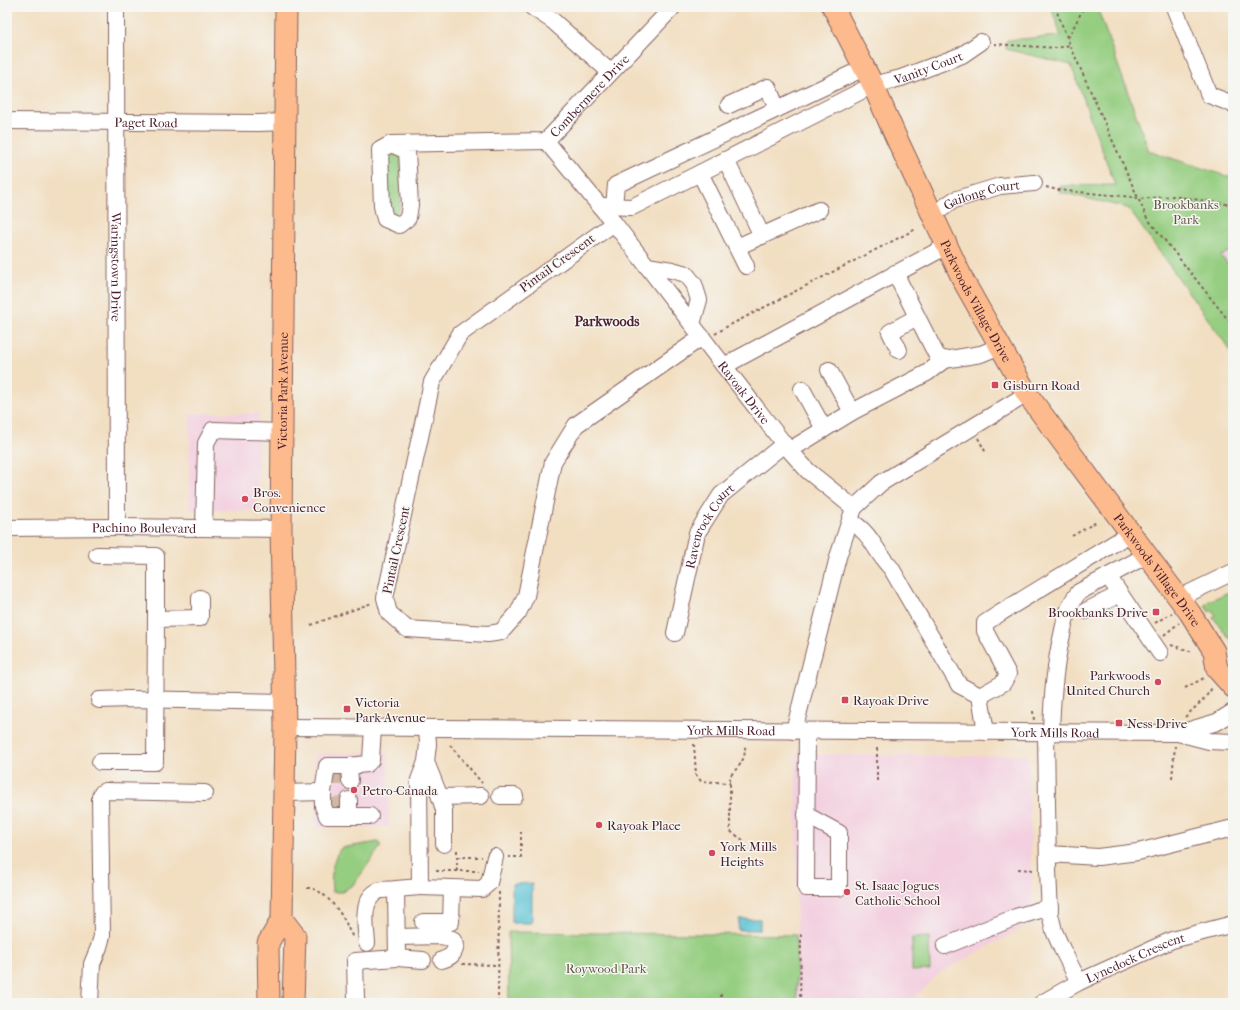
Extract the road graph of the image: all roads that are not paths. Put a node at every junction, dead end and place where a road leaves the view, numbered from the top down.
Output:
1 (116, 7) edge
2 (286, 7) edge
3 (532, 7) edge
4 (673, 7) edge
5 (833, 7) edge
6 (1174, 7) edge
7 (981, 42) road end
8 (610, 72) junction
9 (869, 76) junction
10 (1233, 104) edge
11 (729, 105) dead end
12 (777, 109) junction
13 (7, 121) edge
14 (116, 122) junction
15 (286, 122) junction
16 (546, 141) junction
17 (391, 144) dead end
18 (726, 160) junction
19 (700, 173) junction
20 (1034, 183) road end
21 (607, 206) junction
22 (819, 210) dead end
23 (933, 215) junction
24 (614, 223) junction
25 (762, 236) junction
26 (947, 246) junction
27 (737, 247) junction
28 (647, 266) junction
29 (746, 266) dead end
30 (895, 273) junction
31 (917, 317) junction
32 (699, 334) junction
33 (1000, 346) junction
34 (899, 350) dead end
35 (944, 360) junction
36 (724, 366) junction
37 (829, 370) dead end
38 (802, 389) dead end
39 (1027, 394) junction
40 (852, 412) junction
41 (824, 429) junction
42 (282, 432) junction
43 (787, 447) junction
44 (852, 515) junction
45 (116, 527) junction
46 (7, 528) edge
47 (204, 528) junction
48 (281, 530) junction
49 (1131, 533) junction
50 (1147, 554) junction
51 (97, 555) dead end
52 (1233, 572) edge
53 (1108, 576) junction
54 (1120, 594) junction
55 (200, 598) dead end
56 (1185, 605) junction
57 (1086, 611) dead end
58 (156, 619) junction
59 (675, 633) dead end
60 (1162, 648) road end
61 (1224, 655) edge
62 (1223, 686) edge
63 (980, 696) junction
64 (100, 700) dead end
65 (156, 700) junction
66 (284, 702) junction
67 (1233, 712) edge
68 (285, 727) junction
69 (373, 728) junction
70 (427, 728) junction
71 (1044, 729) junction
72 (801, 731) junction
73 (986, 732) junction
74 (1177, 737) junction
75 (1233, 742) edge
76 (100, 762) dead end
77 (426, 762) junction
78 (339, 791) junction
79 (483, 791) road end
80 (284, 793) junction
81 (205, 794) dead end
82 (440, 797) junction
83 (806, 815) dead end
84 (370, 816) dead end
85 (1233, 828) edge
86 (444, 844) dead end
87 (495, 857) dead end
88 (1048, 862) junction
89 (420, 887) junction
90 (452, 888) junction
91 (396, 889) junction
92 (1050, 907) junction
93 (282, 920) junction
94 (423, 922) dead end
95 (1233, 924) edge
96 (397, 937) junction
97 (360, 940) road end
98 (945, 946) dead end
99 (397, 958) junction
100 (422, 960) dead end
101 (442, 960) dead end
102 (1079, 982) junction
103 (90, 1003) edge
104 (269, 1003) edge
105 (294, 1003) edge
106 (357, 1003) edge
107 (1042, 1003) edge

1 - 14 street, Waringstown Drive
2 - 15 main road, Victoria Park Avenue
3 - 8 street
4 - 8 street, Combermere Drive
5 - 9 main road, Parkwoods Village Drive
6 - 10 street
7 - 9 street, Vanity Court
8 - 16 street, Combermere Drive
9 - 12 street
9 - 18 street
9 - 23 main road, Parkwoods Village Drive
11 - 12 street
12 - 21 street
13 - 14 street, Paget Road
14 - 15 street, Paget Road
14 - 45 street, Waringstown Drive
15 - 42 main road, Victoria Park Avenue
16 - 17 street, Combermere Drive
16 - 21 street, Rayoak Drive
18 - 19 street
18 - 25 street
19 - 21 street
19 - 27 street
20 - 23 street, Gailong Court
21 - 24 street, Rayoak Drive
22 - 25 street
23 - 26 main road, Parkwoods Village Drive
24 - 28 street, Rayoak Drive
24 - 32 street, Pintail Crescent
25 - 27 street
26 - 30 street
26 - 33 main road, Parkwoods Village Drive
27 - 29 street
28 - 32 street, Rayoak Drive
28 - 32 street
30 - 31 street
30 - 36 street
31 - 34 street
31 - 35 street
32 - 36 street, Rayoak Drive
33 - 35 street
33 - 39 main road, Parkwoods Village Drive
35 - 40 street, Ravenrock Court
36 - 43 street, Rayoak Drive
37 - 40 street
38 - 41 street
39 - 44 street
39 - 49 main road, Parkwoods Village Drive
40 - 41 street, Ravenrock Court
41 - 43 street, Ravenrock Court
42 - 47 street
42 - 48 main road, Victoria Park Avenue
43 - 44 street, Rayoak Drive
43 - 59 street, Ravenrock Court
44 - 63 street, Rayoak Drive
44 - 72 street
45 - 46 street, Pachino Boulevard
45 - 47 street, Pachino Boulevard
47 - 48 street, Pachino Boulevard
48 - 66 main road, Victoria Park Avenue
49 - 50 main road, Parkwoods Village Drive
49 - 63 street
50 - 53 street
50 - 56 main road, Parkwoods Village Drive
51 - 58 street
52 - 56 street
53 - 54 street
53 - 71 street
54 - 57 street
54 - 60 street
55 - 58 street
56 - 61 main road, Parkwoods Village Drive
58 - 65 street
61 - 62 main road, Parkwoods Village Drive
63 - 73 street
64 - 65 street
65 - 66 street
65 - 76 street
66 - 68 main road, Victoria Park Avenue
67 - 74 street, York Mills Road
68 - 69 street, York Mills Road
68 - 80 main road, Victoria Park Avenue
69 - 70 street, York Mills Road
69 - 78 street
70 - 72 street, York Mills Road
70 - 77 street
71 - 73 street, York Mills Road
71 - 74 street, York Mills Road
71 - 88 street
72 - 73 street, York Mills Road
72 - 83 street
74 - 75 street, York Mills Road
77 - 82 street
77 - 89 street
78 - 80 street
78 - 84 street
79 - 82 street
80 - 93 main road, Victoria Park Avenue
81 - 103 street
82 - 86 street
85 - 88 street
87 - 90 street
88 - 92 street
89 - 90 street
89 - 91 street
90 - 94 street
91 - 96 street
91 - 97 street
92 - 98 street
92 - 102 street
93 - 104 main road
93 - 105 main road
95 - 102 street, Lynedock Crescent
96 - 99 street
96 - 101 street
99 - 100 street
99 - 106 street
102 - 107 street, Lynedock Crescent

